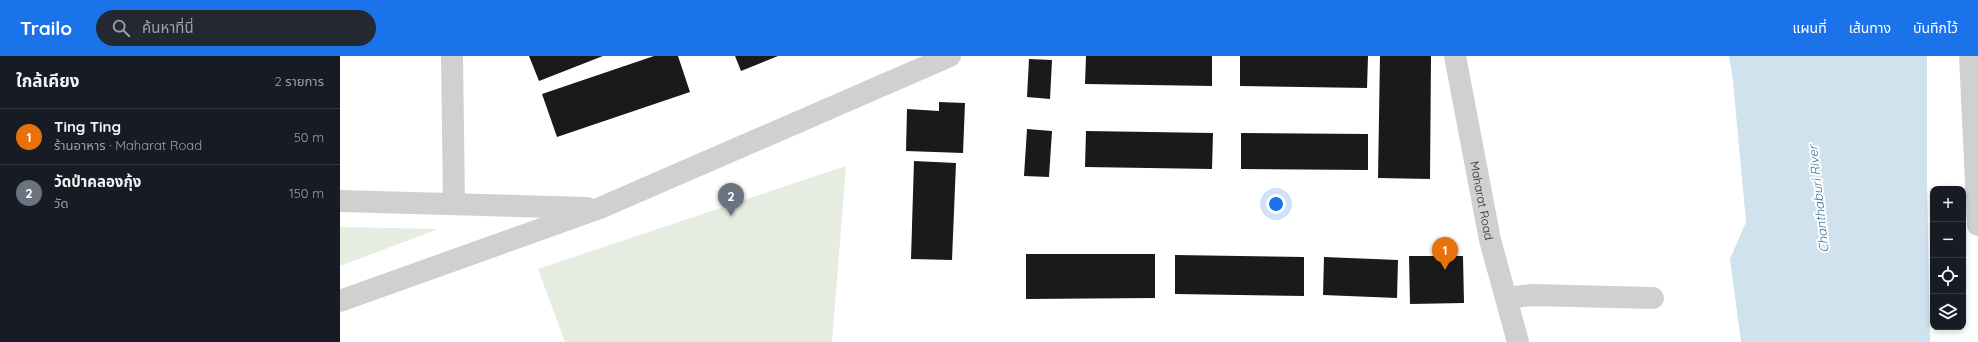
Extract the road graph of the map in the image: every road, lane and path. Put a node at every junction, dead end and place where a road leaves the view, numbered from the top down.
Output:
1 (452, 56) edge
2 (950, 56) edge
3 (1455, 56) edge
4 (1970, 56) edge
5 (340, 201) edge
6 (454, 204) junction
7 (600, 208) junction
8 (1978, 224) edge
9 (1506, 298) junction
10 (1653, 298) dead end
11 (340, 301) edge
12 (1518, 342) edge

1 - 6 street
2 - 7 street
3 - 9 street, Maharat Road
4 - 8 street
5 - 6 street
6 - 7 street
7 - 11 street
9 - 10 street
9 - 12 street, Maharat Road

